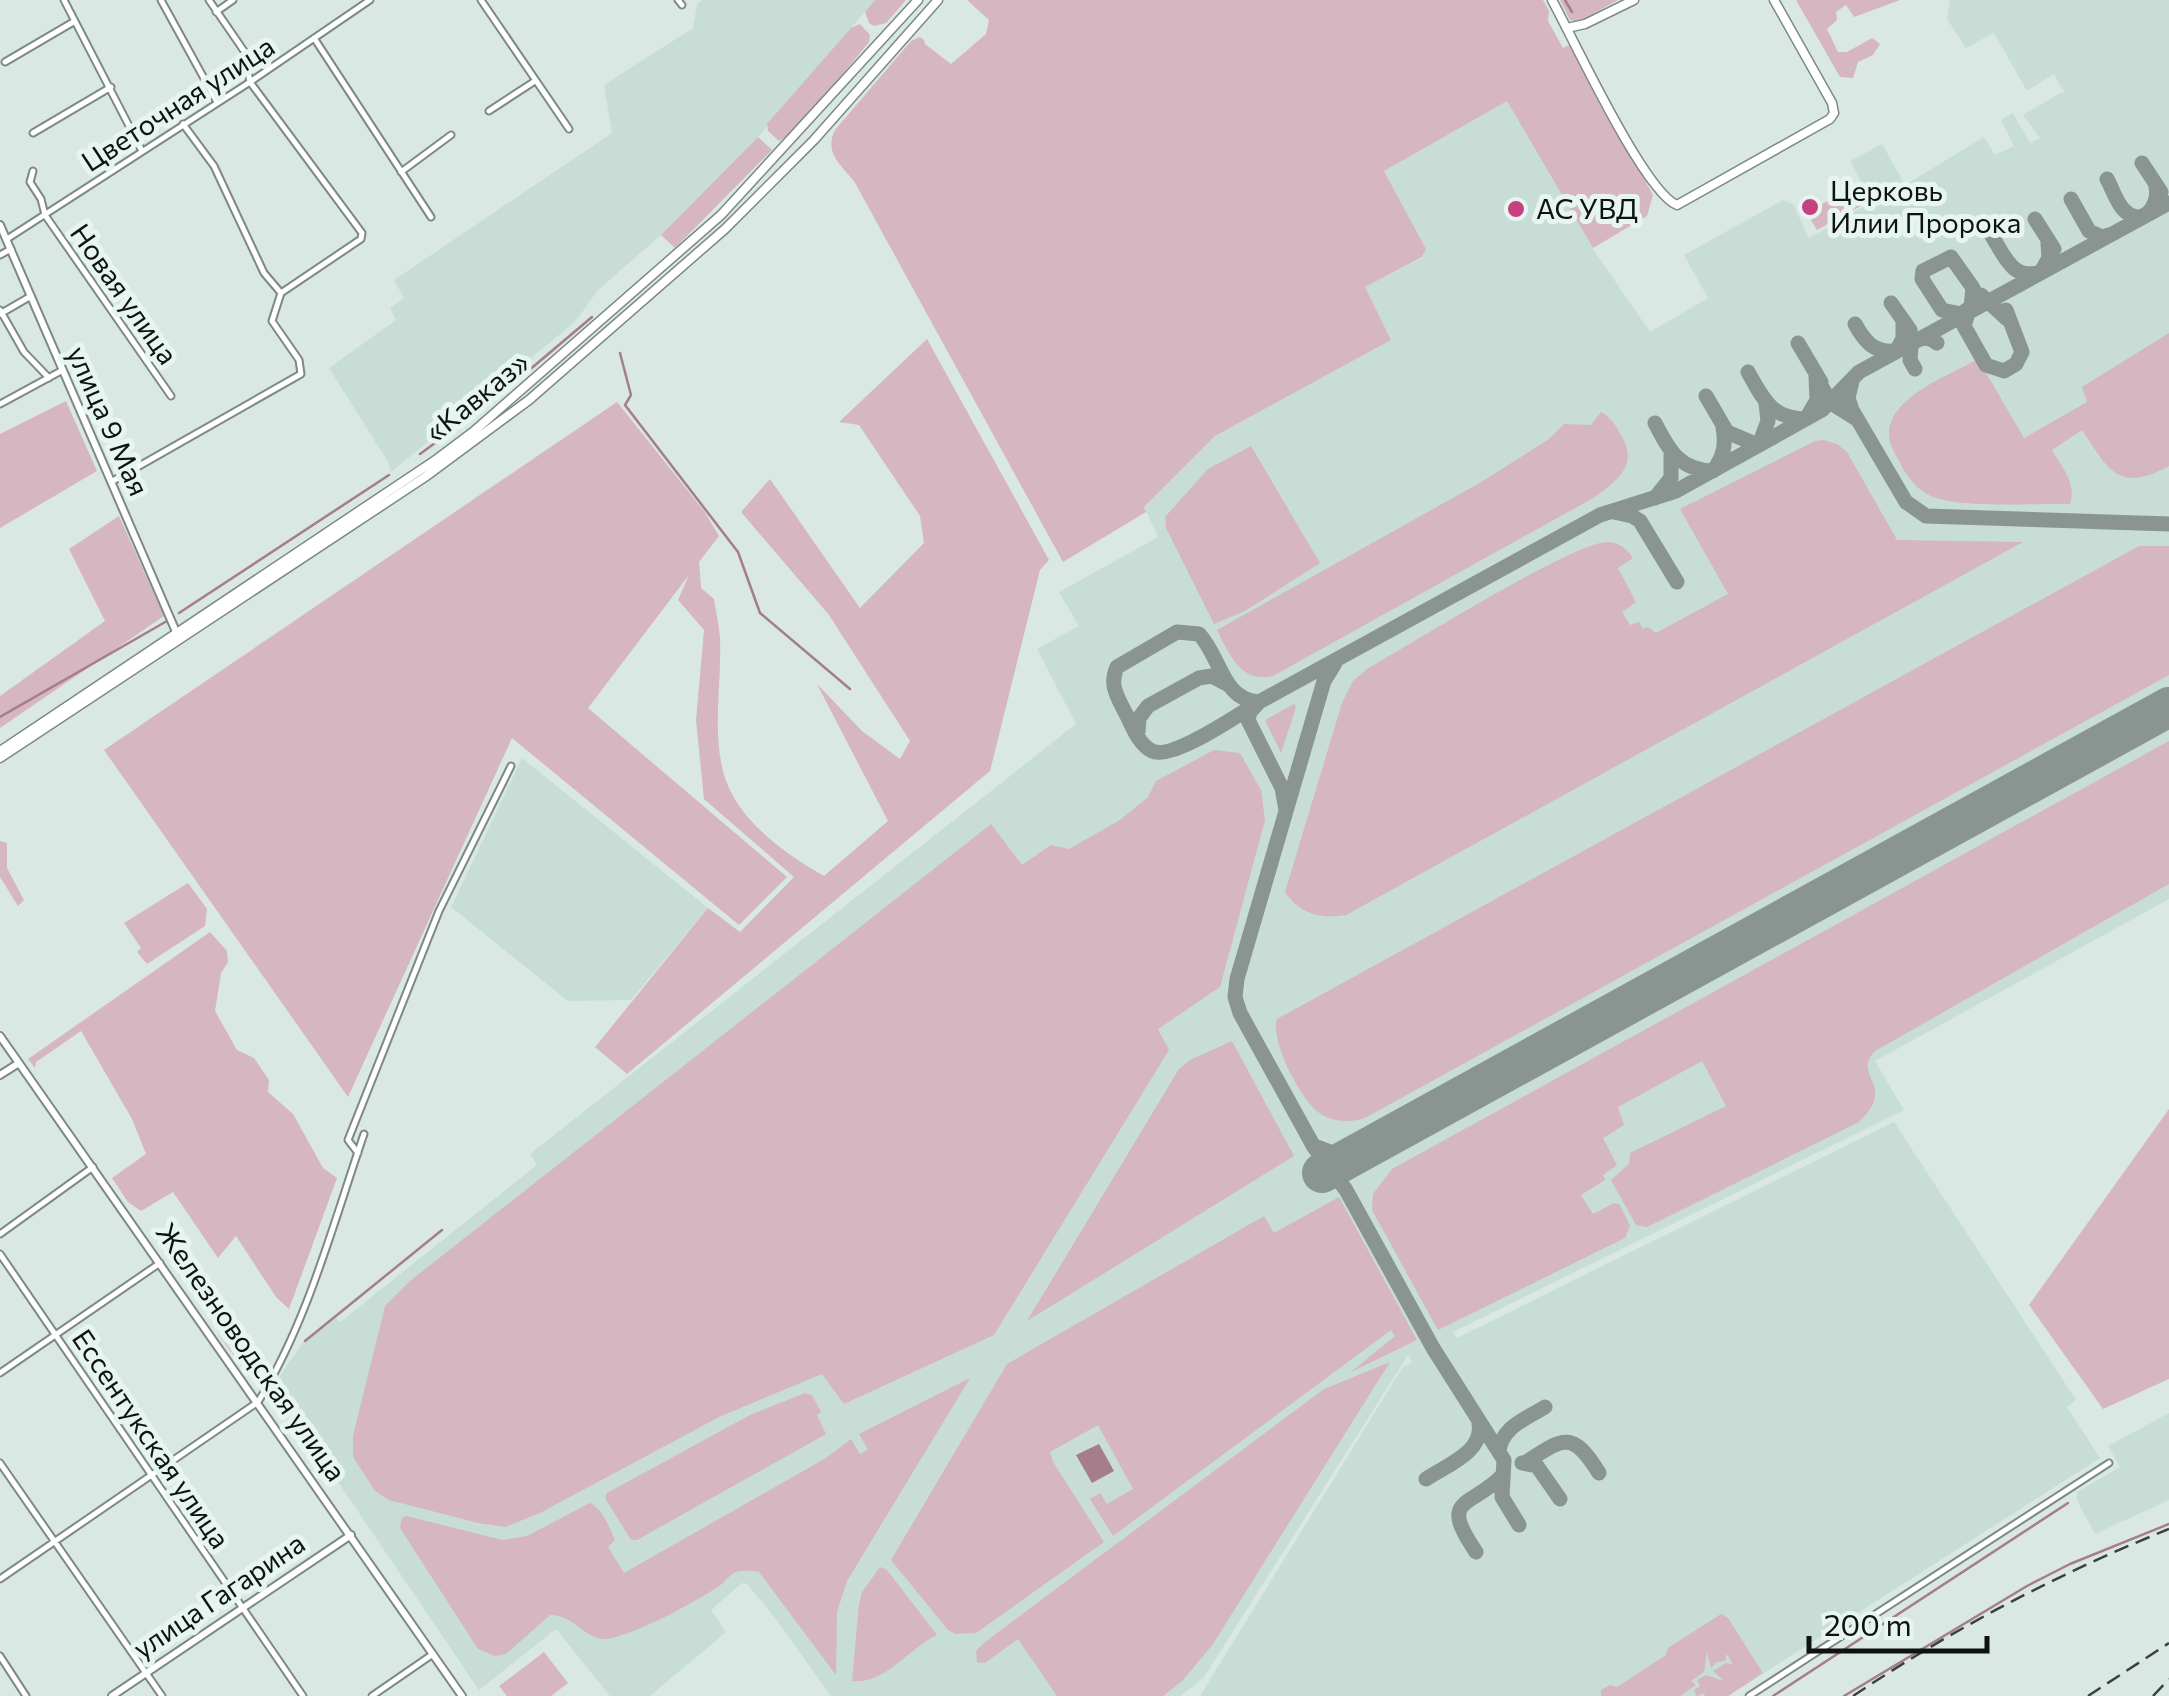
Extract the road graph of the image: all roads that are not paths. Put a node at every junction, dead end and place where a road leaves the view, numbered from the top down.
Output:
1 (64, 0) edge
2 (161, 0) edge
3 (209, 0) edge
4 (234, 0) edge
5 (370, 0) edge
6 (481, 0) edge
7 (918, 0) edge
8 (938, 0) edge
9 (1552, 0) edge
10 (1634, 0) edge
11 (1774, 0) edge
12 (216, 12) junction
13 (75, 21) junction
14 (1567, 28) junction
15 (314, 38) junction
16 (891, 52) junction
17 (4, 62) dead end
18 (850, 76) junction
19 (535, 81) junction
20 (250, 82) junction
21 (111, 88) junction
22 (217, 102) junction
23 (489, 110) dead end
24 (183, 124) junction
25 (568, 128) dead end
26 (33, 133) dead end
27 (451, 135) dead end
28 (142, 151) junction
29 (33, 172) dead end
30 (402, 172) junction
31 (749, 187) junction
32 (765, 190) junction
33 (45, 215) junction
34 (431, 217) dead end
35 (0, 225) edge
36 (7, 240) junction
37 (11, 249) junction
38 (0, 255) edge
39 (280, 293) junction
40 (30, 296) junction
41 (0, 312) edge
42 (61, 371) junction
43 (50, 378) junction
44 (171, 396) dead end
45 (0, 404) edge
46 (111, 482) junction
47 (177, 634) junction
48 (0, 754) edge
49 (511, 766) dead end
50 (0, 1036) edge
51 (19, 1063) junction
52 (0, 1075) edge
53 (364, 1134) dead end
54 (358, 1153) junction
55 (93, 1167) junction
56 (0, 1234) edge
57 (0, 1254) edge
58 (160, 1263) junction
59 (55, 1334) junction
60 (0, 1374) edge
61 (258, 1402) junction
62 (0, 1464) edge
63 (2109, 1464) dead end
64 (152, 1477) junction
65 (351, 1534) junction
66 (53, 1542) junction
67 (0, 1579) edge
68 (243, 1608) junction
69 (434, 1654) junction
70 (0, 1656) edge
71 (146, 1672) junction
72 (26, 1696) edge
73 (112, 1696) edge
74 (162, 1696) edge
75 (302, 1696) edge
76 (372, 1696) edge
77 (462, 1696) edge
78 (1749, 1696) edge

1 - 13 street
2 - 22 street
3 - 12 street
4 - 12 street
5 - 15 street, Цветочная улица
6 - 19 street
7 - 18 main road, «Кавказ»
8 - 16 main road, «Кавказ»
9 - 14 main road
10 - 14 main road
11 - 14 main road
12 - 20 street
13 - 17 street
13 - 21 street
15 - 20 street, Цветочная улица
15 - 30 street
16 - 18 main road
16 - 32 main road, «Кавказ»
18 - 31 main road, «Кавказ»
19 - 23 street
19 - 25 street
20 - 22 street, Цветочная улица
20 - 39 street
21 - 26 street
21 - 28 street
22 - 24 street, Цветочная улица
24 - 28 street, Цветочная улица
24 - 39 street
27 - 30 street
28 - 33 street, Цветочная улица
29 - 33 street, Новая улица
30 - 34 street
31 - 32 main road
31 - 47 main road, «Кавказ»
32 - 48 main road, «Кавказ»
33 - 36 street, Цветочная улица
33 - 44 street, Новая улица
35 - 36 main road, улица 9 Мая
36 - 37 main road, улица 9 Мая
37 - 38 street
37 - 40 main road, улица 9 Мая
39 - 46 street
40 - 41 street
40 - 42 main road, улица 9 Мая
41 - 43 street
42 - 43 street
42 - 46 main road, улица 9 Мая
43 - 45 street
46 - 47 main road, улица 9 Мая
47 - 48 main road, «Кавказ»
49 - 54 street
50 - 51 main road, Железноводская улица
51 - 52 main road
51 - 55 main road, Железноводская улица
53 - 54 street
54 - 61 street
55 - 56 street
55 - 58 main road, Железноводская улица
57 - 59 street, Ессентукская улица
58 - 59 street
58 - 61 main road, Железноводская улица
59 - 60 street
59 - 64 street, Ессентукская улица
61 - 64 street
61 - 65 main road, Железноводская улица
62 - 66 street
63 - 78 street
64 - 66 street
64 - 68 street, Ессентукская улица
65 - 68 main road, улица Гагарина
65 - 69 main road, Железноводская улица
66 - 67 street
66 - 71 street
68 - 71 main road, улица Гагарина
68 - 75 street, Ессентукская улица
69 - 76 street
69 - 77 main road, Железноводская улица
70 - 72 street
71 - 73 main road, улица Гагарина
71 - 74 street

